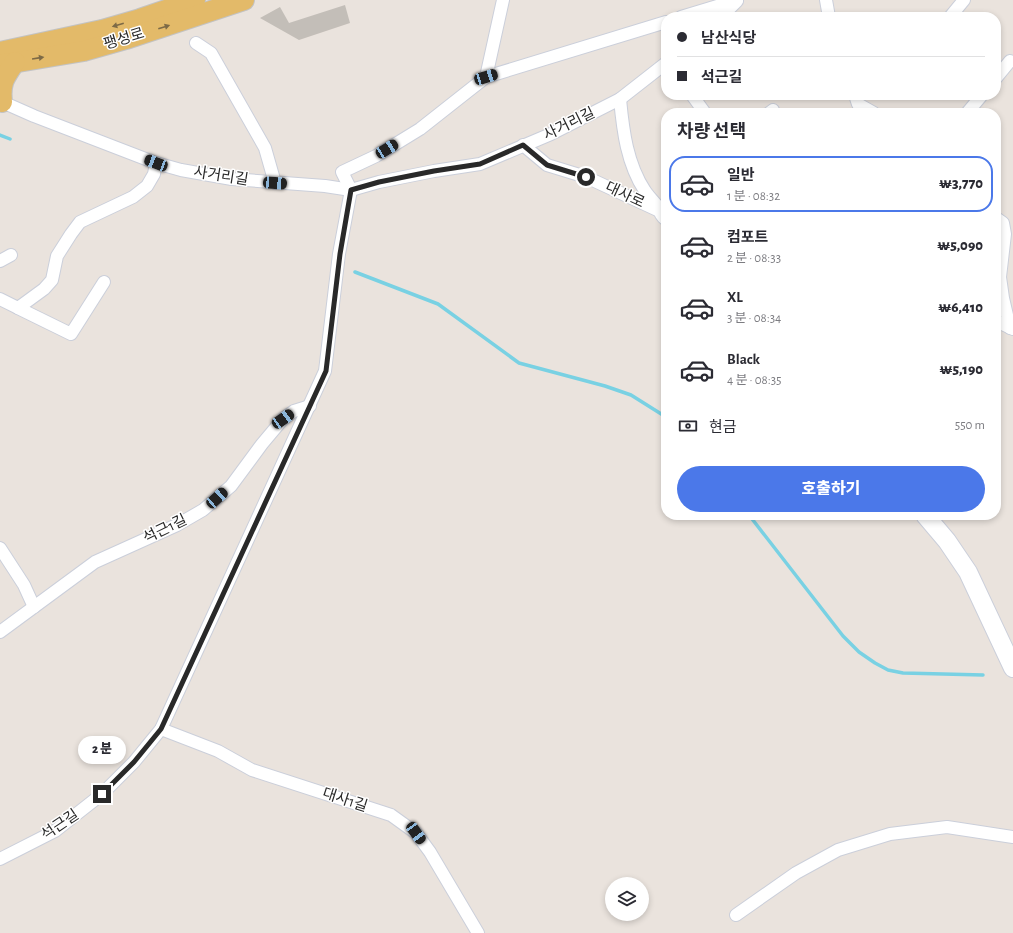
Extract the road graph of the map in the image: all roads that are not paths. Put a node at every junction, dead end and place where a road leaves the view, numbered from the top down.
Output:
1 (195, 0) edge
2 (244, 0) edge
3 (503, 0) edge
4 (737, 0) edge
5 (826, 0) edge
6 (964, 0) edge
7 (698, 12) edge
8 (726, 12) edge
9 (828, 12) edge
10 (954, 12) edge
11 (661, 24) edge
12 (196, 43) dead end
13 (6, 54) edge
14 (1010, 61) dead end
15 (661, 67) edge
16 (1001, 72) edge
17 (486, 77) junction
18 (620, 99) junction
19 (857, 100) edge
20 (978, 100) edge
21 (1, 102) edge
22 (865, 108) edge
23 (971, 108) edge
24 (523, 145) junction
25 (156, 163) junction
26 (275, 183) junction
27 (351, 190) junction
28 (661, 209) edge
29 (661, 212) edge
30 (1001, 222) edge
31 (11, 254) dead end
32 (0, 261) edge
33 (1001, 268) edge
34 (104, 282) dead end
35 (1001, 284) edge
36 (0, 299) edge
37 (18, 308) junction
38 (1001, 324) edge
39 (1012, 329) edge
40 (310, 406) junction
41 (929, 520) edge
42 (0, 548) edge
43 (34, 607) junction
44 (0, 631) edge
45 (1013, 668) edge
46 (161, 729) junction
47 (1013, 837) edge
48 (0, 859) edge
49 (736, 915) dead end
50 (478, 933) edge

1 -> 13 main road, 팽성로
13 -> 2 main road, 팽성로
3 - 17 street
4 - 7 street
4 - 8 street
5 - 9 street
6 - 10 street
11 - 17 street
12 - 26 street
13 - 21 main road
14 - 16 street
15 - 18 street, 사거리길
17 - 27 street
18 - 24 street, 사거리길
18 - 28 street
19 - 22 street
20 - 23 street
21 - 25 street, 사거리길
24 - 27 street, 사거리길
24 - 29 street, 대사로
25 - 26 street, 사거리길
25 - 37 street
26 - 27 street, 사거리길
27 - 40 street, 석근길
30 - 33 street
31 - 32 street
34 - 37 street
35 - 39 street
36 - 37 street
38 - 39 street
40 - 43 street, 석근1길
40 - 46 street, 석근길
41 - 45 street
42 - 43 street
43 - 44 street, 석근1길
46 - 48 street, 석근길
46 - 50 street, 대사1길
47 - 49 street

